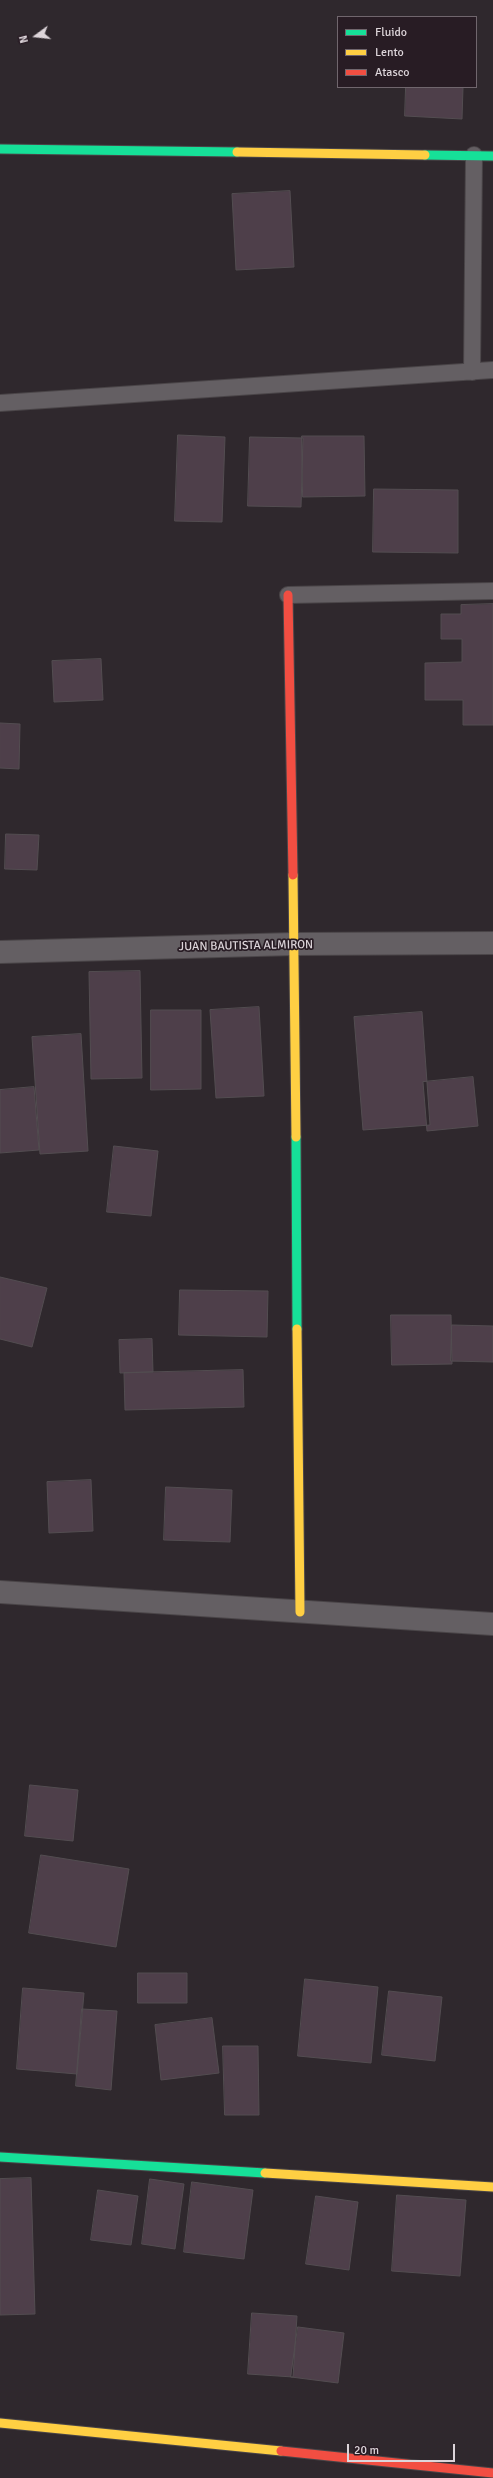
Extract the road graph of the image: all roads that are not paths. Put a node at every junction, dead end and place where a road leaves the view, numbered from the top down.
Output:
1 (0, 149) edge
2 (474, 156) junction
3 (493, 156) edge
4 (493, 370) edge
5 (472, 372) junction
6 (0, 403) edge
7 (493, 591) edge
8 (288, 595) joint
9 (493, 943) edge
10 (294, 944) junction
11 (0, 952) edge
12 (0, 1592) edge
13 (300, 1612) junction
14 (493, 1624) edge
15 (0, 2157) edge
16 (493, 2187) edge
17 (0, 2423) edge
18 (493, 2472) edge

1 - 2 street
2 - 3 street
2 - 5 lane
4 - 5 lane
5 - 6 lane
7 - 8 lane
8 - 10 street
9 - 10 street, JUAN BAUTISTA ALMIRON
10 - 11 street, JUAN BAUTISTA ALMIRON
10 - 13 street
12 - 13 street
13 - 14 street
15 - 16 street
17 - 18 street

